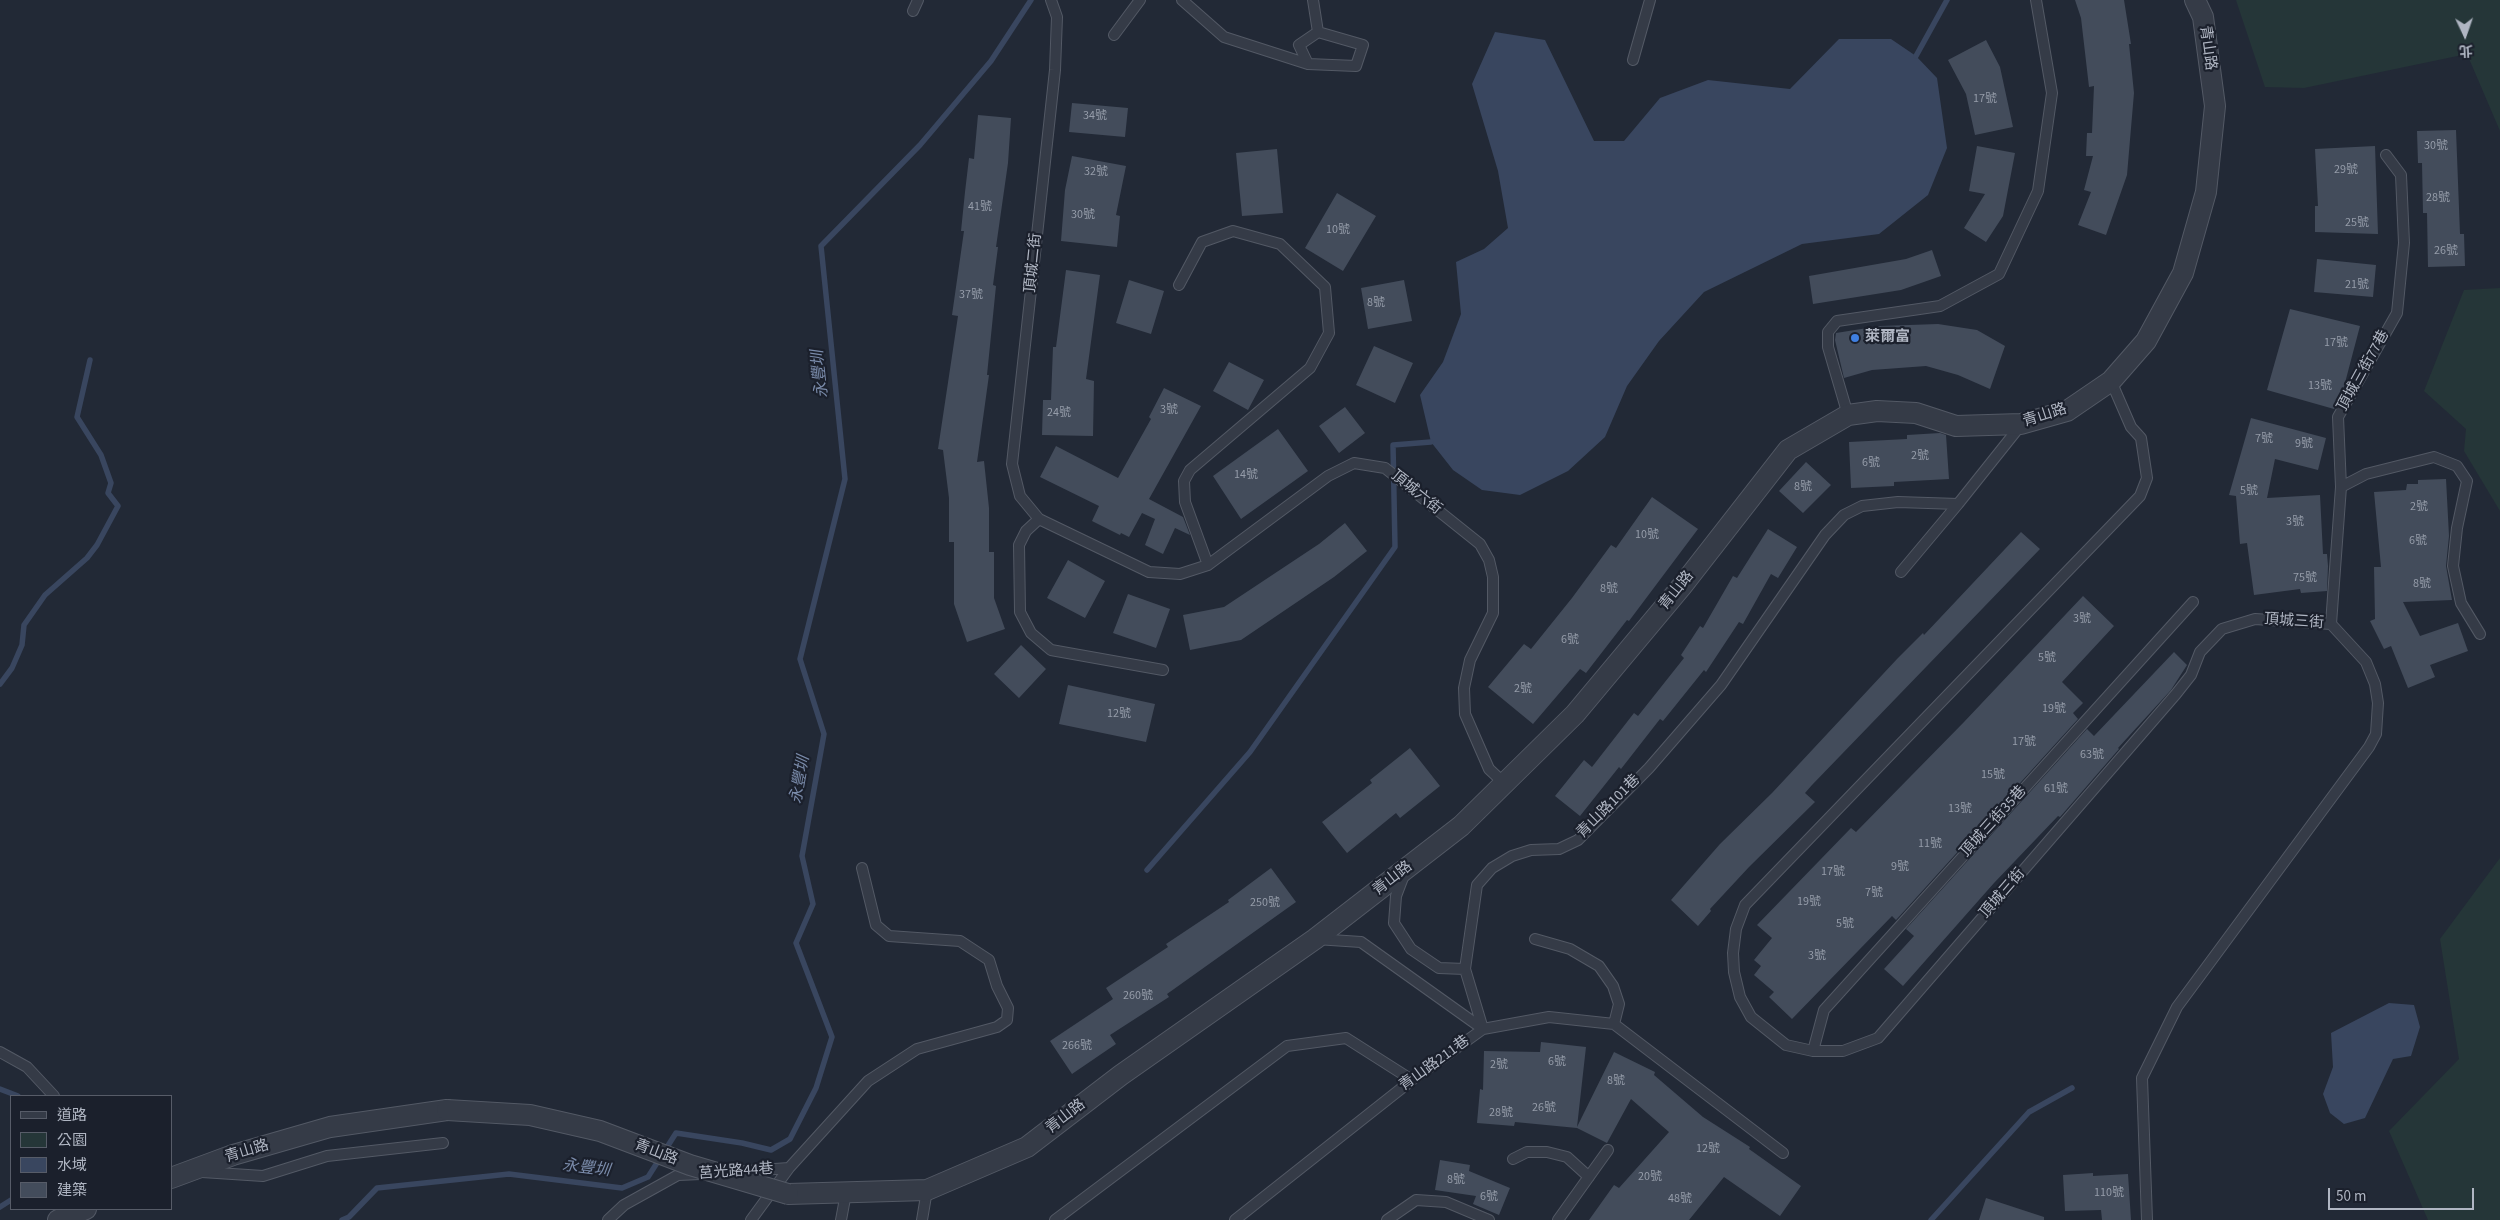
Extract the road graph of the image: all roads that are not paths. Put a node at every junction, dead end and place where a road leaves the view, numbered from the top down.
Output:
1 (918, 0) edge
2 (1052, 0) edge
3 (1140, 0) edge
4 (1182, 0) edge
5 (1313, 0) edge
6 (1650, 0) edge
7 (2036, 0) edge
8 (2195, 0) edge
9 (913, 11) dead end
10 (1318, 32) junction
11 (1114, 35) dead end
12 (1634, 60) dead end
13 (1308, 64) junction
14 (2386, 155) dead end
15 (1179, 285) dead end
16 (2111, 381) junction
17 (1848, 415) junction
18 (2021, 424) junction
19 (2341, 488) junction
20 (1958, 504) junction
21 (1039, 518) junction
22 (1208, 565) junction
23 (1901, 572) dead end
24 (2193, 602) dead end
25 (2331, 624) junction
26 (2480, 634) dead end
27 (1163, 670) dead end
28 (1505, 784) junction
29 (862, 868) dead end
30 (1407, 868) junction
31 (1316, 939) junction
32 (1535, 939) dead end
33 (1465, 968) junction
34 (1614, 1024) junction
35 (1482, 1030) junction
36 (0, 1052) edge
37 (1813, 1052) junction
38 (1412, 1080) junction
39 (53, 1095) edge
40 (443, 1144) dead end
41 (1608, 1150) dead end
42 (1783, 1153) dead end
43 (1513, 1159) dead end
44 (789, 1168) junction
45 (180, 1174) edge
46 (1589, 1176) junction
47 (927, 1190) junction
48 (846, 1193) junction
49 (81, 1210) edge
50 (58, 1220) edge
51 (608, 1220) edge
52 (751, 1220) edge
53 (841, 1220) edge
54 (922, 1220) edge
55 (1055, 1220) edge
56 (1235, 1220) edge
57 (1387, 1220) edge
58 (1488, 1220) edge
59 (1558, 1220) edge
60 (2147, 1220) edge

1 - 9 lane
2 - 21 lane, 頂城二街
3 - 11 lane
4 - 13 lane
5 - 10 lane
6 - 12 lane
7 - 17 lane
8 - 16 street, 青山路
10 - 13 lane
10 - 13 lane
14 - 19 lane, 頂城三街77巷
15 - 22 lane
16 - 18 street, 青山路
16 - 37 lane, 頂城三街
17 - 18 street, 青山路
17 - 28 street, 青山路
18 - 20 lane
19 - 25 lane, 頂城三街77巷
19 - 26 lane
20 - 23 lane
20 - 33 lane, 青山路101巷
21 - 22 lane, 頂城六街
21 - 27 lane
22 - 28 lane, 頂城六街
24 - 37 lane, 頂城三街35巷
25 - 37 lane, 頂城三街
25 - 60 lane, 頂城三街
28 - 30 street, 青山路
29 - 44 lane
30 - 31 street, 青山路
30 - 33 lane
31 - 35 lane, 青山路211巷
31 - 47 street, 青山路
32 - 34 lane
33 - 35 lane, 青山路101巷
34 - 35 lane
34 - 42 lane
35 - 38 lane, 青山路211巷
36 - 39 lane
38 - 55 lane
38 - 56 lane, 青山路211巷
40 - 45 lane
41 - 46 lane
43 - 46 lane
44 - 51 lane, 莒光路44巷
44 - 52 lane, 莒光路44巷
45 - 48 street, 青山路, bridge
46 - 59 lane
47 - 48 street, 青山路
47 - 54 lane
48 - 53 lane
49 - 50 street
57 - 58 lane

